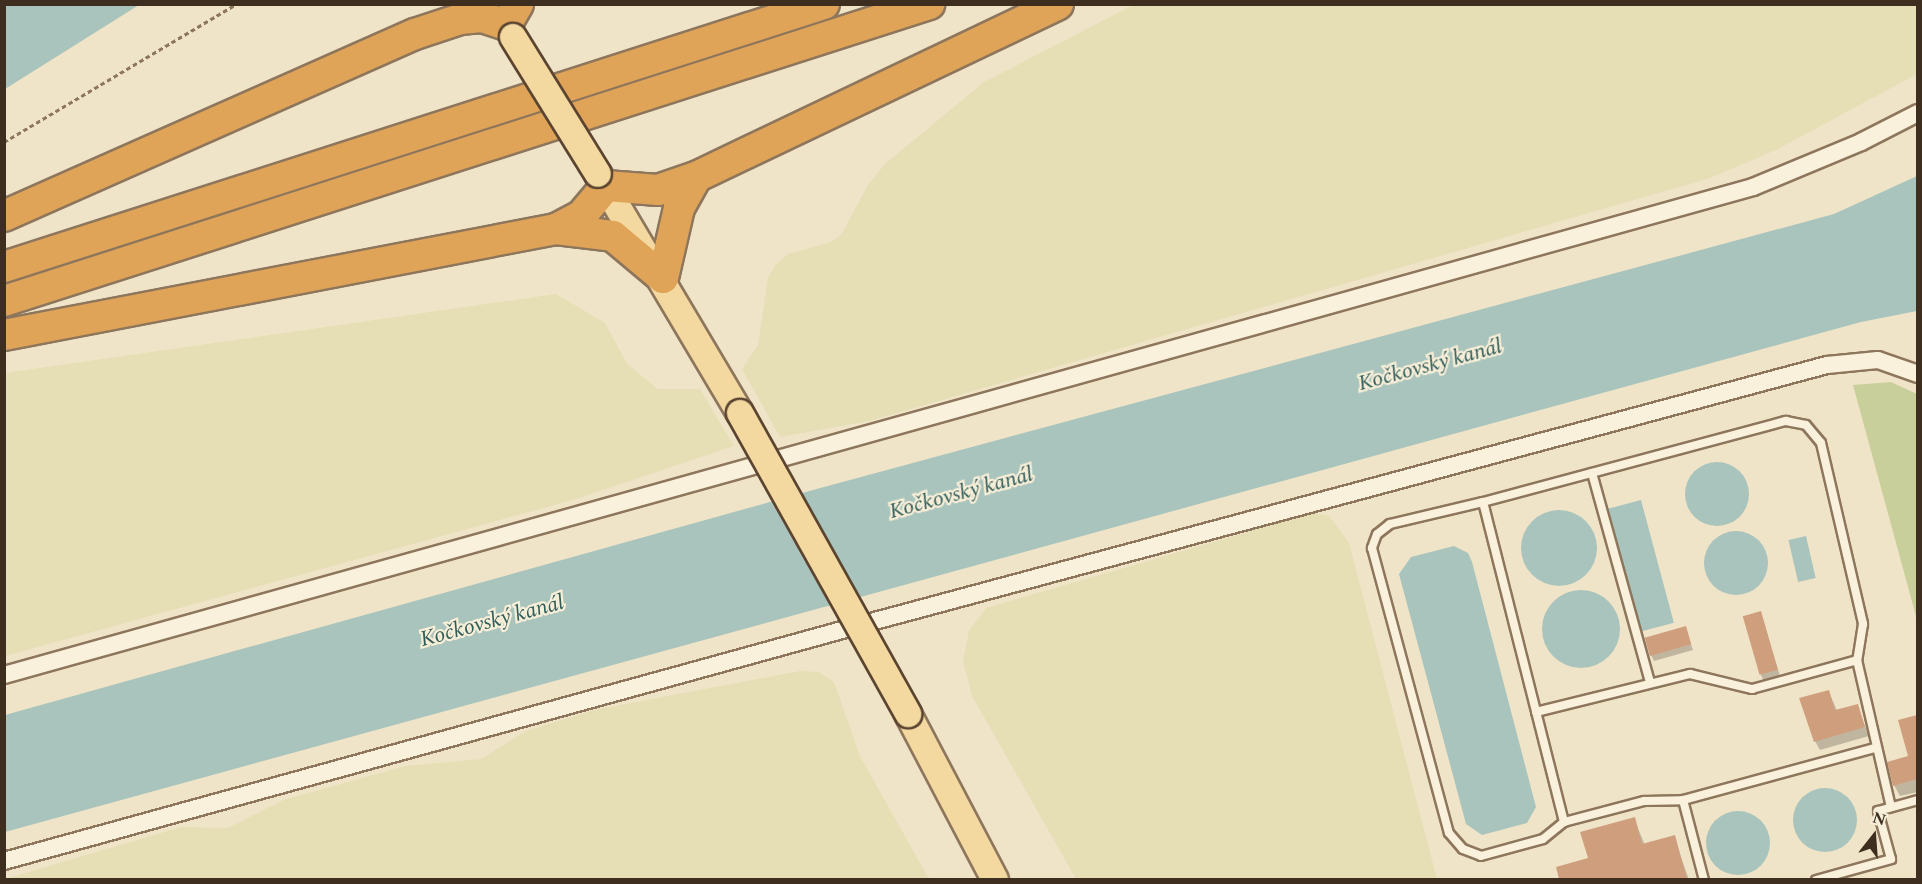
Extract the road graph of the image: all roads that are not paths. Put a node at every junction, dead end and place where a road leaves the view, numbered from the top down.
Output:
1 (434, 4) edge
2 (824, 4) edge
3 (929, 4) edge
4 (1058, 4) edge
5 (508, 18) edge
6 (415, 34) junction
7 (1917, 113) edge
8 (696, 177) junction
9 (602, 180) junction
10 (4, 216) edge
11 (556, 228) junction
12 (4, 267) edge
13 (663, 278) junction
14 (4, 301) edge
15 (4, 335) edge
16 (1917, 374) edge
17 (1592, 473) junction
18 (1483, 502) junction
19 (1857, 660) junction
20 (4, 675) edge
21 (1650, 682) junction
22 (1536, 712) junction
23 (1875, 748) junction
24 (1683, 800) junction
25 (1917, 800) edge
26 (1892, 807) junction
27 (1564, 822) junction
28 (4, 861) edge
29 (995, 879) edge
30 (1704, 879) edge
31 (1816, 879) edge

1 - 6 highway
2 - 12 highway
3 - 14 highway
4 - 8 highway
5 - 6 highway
5 - 9 main road, bridge
6 - 10 highway
7 - 20 street
8 - 9 highway
8 - 13 highway
9 - 11 highway
9 - 13 main road
11 - 13 highway
11 - 15 highway
13 - 29 main road, bridge
16 - 28 street
17 - 18 lane
17 - 19 lane
17 - 21 lane
18 - 22 lane
18 - 27 lane
19 - 21 lane
19 - 23 lane
21 - 22 lane
22 - 27 lane
23 - 24 lane
23 - 26 lane
24 - 27 lane
24 - 30 lane
25 - 26 lane
26 - 31 lane

